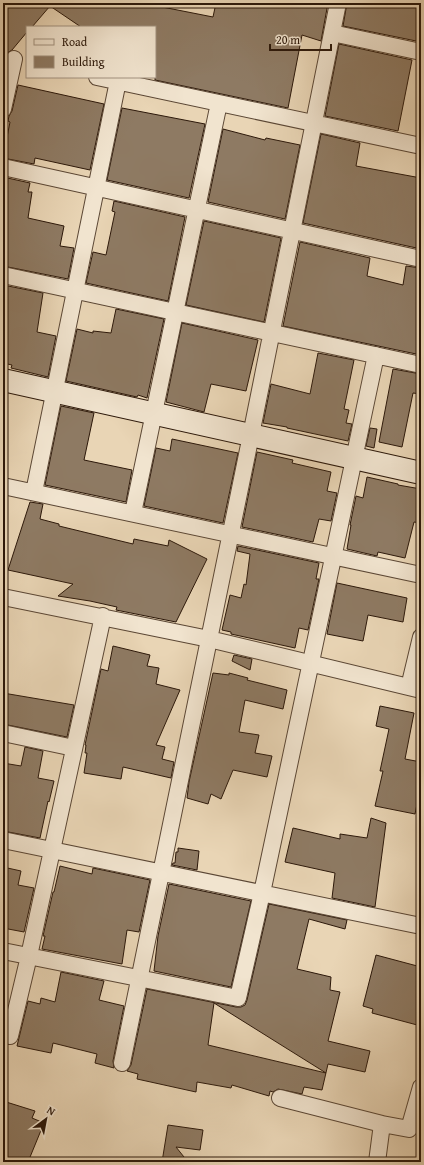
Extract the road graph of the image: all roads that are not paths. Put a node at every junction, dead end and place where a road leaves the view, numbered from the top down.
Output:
1 (338, 3) edge
2 (332, 33) junction
3 (421, 52) edge
4 (15, 59) edge
5 (102, 78) edge
6 (118, 81) junction
7 (219, 103) junction
8 (3, 109) edge
9 (314, 123) junction
10 (421, 146) edge
11 (3, 167) edge
12 (96, 188) junction
13 (197, 210) junction
14 (292, 231) junction
15 (421, 259) edge
16 (3, 275) edge
17 (74, 291) junction
18 (175, 312) junction
19 (272, 333) junction
20 (376, 355) junction
21 (421, 365) edge
22 (3, 380) edge
23 (54, 391) junction
24 (154, 414) junction
25 (251, 435) junction
26 (354, 458) junction
27 (421, 473) edge
28 (3, 486) edge
29 (34, 492) junction
30 (133, 513) junction
31 (231, 534) junction
32 (333, 556) junction
33 (421, 575) edge
34 (3, 597) edge
35 (103, 616) junction
36 (421, 637) edge
37 (209, 639) junction
38 (310, 663) junction
39 (415, 689) edge
40 (3, 733) edge
41 (74, 748) junction
42 (3, 840) edge
43 (51, 850) junction
44 (161, 872) junction
45 (262, 893) junction
46 (421, 926) edge
47 (3, 951) edge
48 (29, 956) junction
49 (139, 979) junction
50 (10, 1036) dead end
51 (122, 1063) dead end
52 (421, 1087) edge
53 (280, 1098) dead end
54 (382, 1124) junction
55 (377, 1162) edge

1 - 2 street
2 - 3 street
2 - 9 street
4 - 8 street
5 - 6 street
6 - 7 street
6 - 12 street
7 - 9 street
7 - 13 street
9 - 10 street
9 - 14 street
11 - 12 street
12 - 13 street
12 - 17 street
13 - 14 street
13 - 18 street
14 - 15 street
14 - 19 street
16 - 17 street
17 - 18 street
17 - 23 street
18 - 19 street
18 - 24 street
19 - 20 street
19 - 25 street
20 - 21 street
20 - 26 street
22 - 23 street
23 - 24 street
23 - 29 street
24 - 25 street
24 - 30 street
25 - 26 street
25 - 31 street
26 - 27 street
26 - 32 street
28 - 29 street
29 - 30 street
30 - 31 street
31 - 32 street
31 - 37 street
32 - 33 street
32 - 38 street
34 - 35 street
35 - 37 street
35 - 41 street
36 - 39 street
37 - 38 street
37 - 44 street
38 - 39 street
38 - 45 street
40 - 41 street
41 - 43 street
42 - 43 street
43 - 44 street
43 - 48 street
44 - 45 street
44 - 49 street
45 - 46 street
45 - 49 street
47 - 48 street
48 - 49 street
48 - 50 street
49 - 51 street
52 - 54 street
53 - 54 street
54 - 55 street

